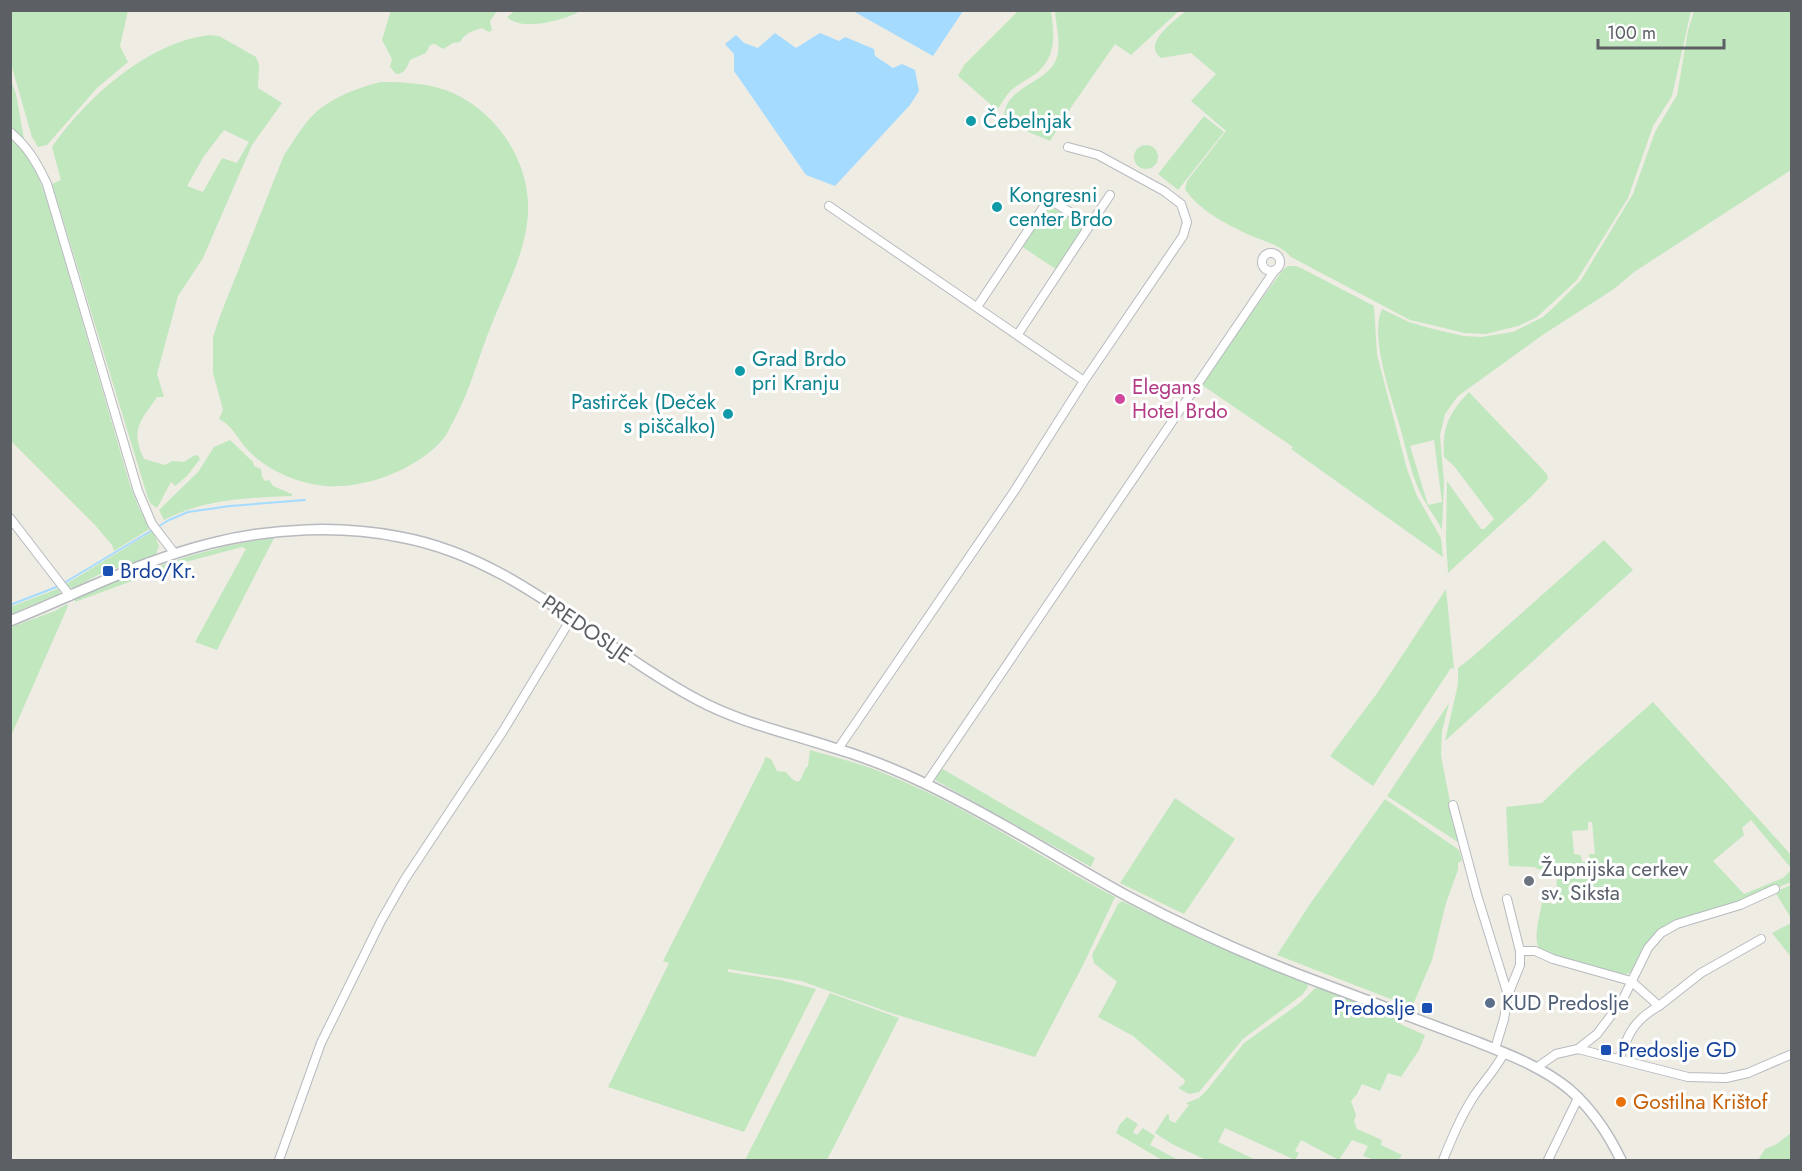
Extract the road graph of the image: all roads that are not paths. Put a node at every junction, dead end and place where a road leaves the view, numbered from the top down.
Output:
1 (10, 132) edge
2 (1068, 147) dead end
3 (1110, 195) dead end
4 (829, 206) dead end
5 (1090, 225) junction
6 (1265, 269) junction
7 (1275, 270) junction
8 (1262, 291) junction
9 (977, 307) junction
10 (1017, 334) junction
11 (1084, 381) junction
12 (10, 518) edge
13 (176, 554) junction
14 (67, 592) junction
15 (572, 616) junction
16 (10, 621) edge
17 (838, 748) junction
18 (926, 784) junction
19 (1453, 805) dead end
20 (1775, 889) dead end
21 (1507, 899) dead end
22 (1761, 939) dead end
23 (1520, 951) junction
24 (1631, 981) junction
25 (1508, 995) junction
26 (1659, 1006) junction
27 (1578, 1049) junction
28 (1500, 1051) junction
29 (1791, 1054) edge
30 (1619, 1059) junction
31 (1536, 1068) junction
32 (1578, 1098) junction
33 (279, 1161) edge
34 (1443, 1161) edge
35 (1548, 1161) edge
36 (1622, 1161) edge

1 - 13 street
2 - 11 street
3 - 5 street
4 - 9 street
5 - 9 street
5 - 10 street
6 - 7 street
6 - 7 street
6 - 8 street
7 - 8 street
8 - 18 street
9 - 10 street
10 - 11 street
11 - 17 street
12 - 14 street
13 - 14 street, PREDOSLJE
13 - 15 street, PREDOSLJE
14 - 16 street, PREDOSLJE
15 - 17 street, PREDOSLJE
15 - 33 street
17 - 18 street, PREDOSLJE
18 - 28 street, PREDOSLJE
19 - 25 street
20 - 24 street
21 - 23 street
22 - 26 street
23 - 24 street
23 - 25 street
24 - 26 street
24 - 27 street
25 - 28 street
26 - 30 street
27 - 30 street
27 - 31 street
28 - 31 street
28 - 34 street
29 - 30 street
31 - 32 street
32 - 35 street
32 - 36 street

